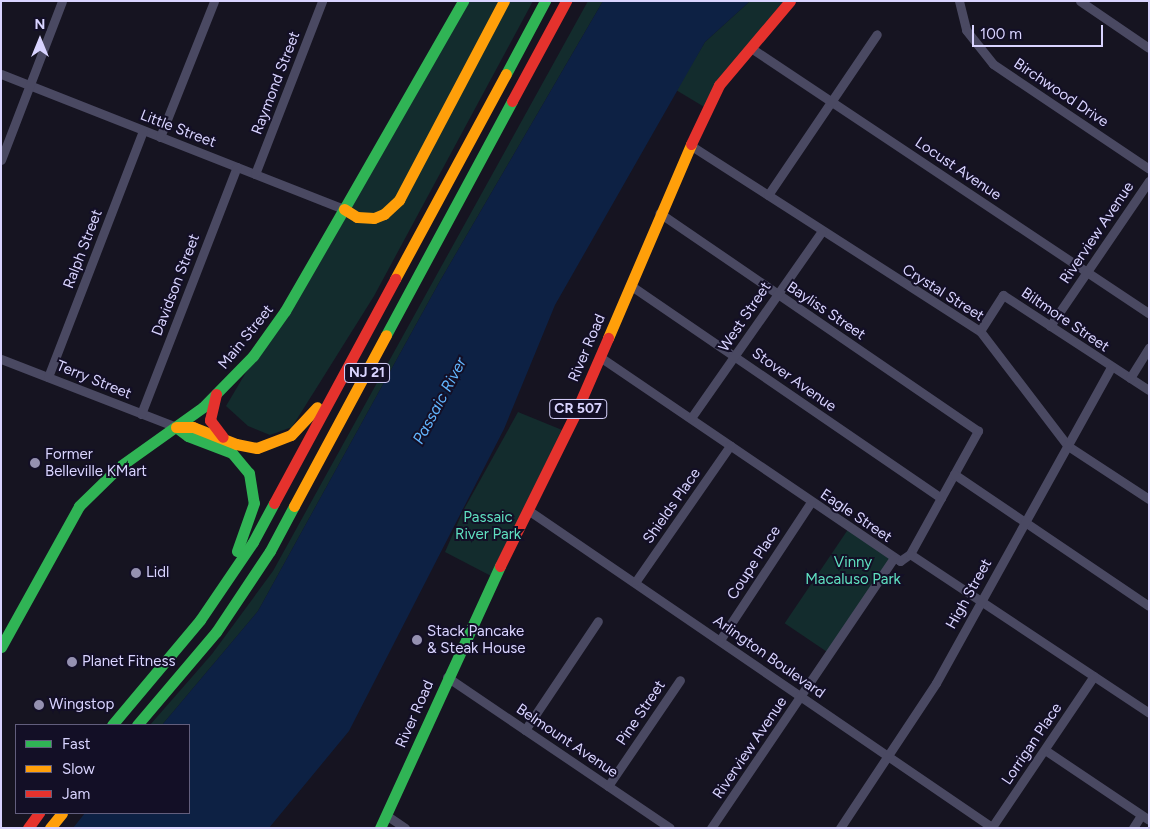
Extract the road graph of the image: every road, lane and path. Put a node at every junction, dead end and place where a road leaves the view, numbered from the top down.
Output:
1 (62, 1) edge
2 (214, 1) edge
3 (322, 1) edge
4 (463, 1) edge
5 (504, 1) edge
6 (545, 1) edge
7 (566, 1) edge
8 (790, 1) edge
9 (959, 1) edge
10 (1080, 1) edge
11 (877, 34) dead end
12 (751, 48) junction
13 (1149, 48) edge
14 (1, 74) edge
15 (30, 85) junction
16 (832, 101) junction
17 (143, 130) junction
18 (160, 137) junction
19 (690, 145) junction
20 (1, 160) edge
21 (237, 167) junction
22 (1149, 169) edge
23 (255, 174) junction
24 (1149, 181) edge
25 (768, 195) junction
26 (344, 209) junction
27 (660, 213) junction
28 (821, 232) junction
29 (411, 250) junction
30 (1088, 273) junction
31 (630, 284) junction
32 (778, 294) junction
33 (1149, 313) edge
34 (1050, 326) junction
35 (980, 331) junction
36 (1149, 348) edge
37 (735, 356) junction
38 (600, 357) junction
39 (1, 359) edge
40 (1112, 367) junction
41 (48, 377) junction
42 (1130, 378) junction
43 (1149, 390) edge
44 (216, 394) junction
45 (141, 414) junction
46 (692, 418) junction
47 (176, 427) junction
48 (236, 444) junction
49 (730, 446) junction
50 (1068, 446) junction
51 (954, 474) junction
52 (941, 498) junction
53 (1149, 500) edge
54 (811, 502) junction
55 (528, 510) junction
56 (1025, 524) junction
57 (910, 554) junction
58 (894, 558) junction
59 (636, 581) junction
60 (980, 600) junction
61 (1149, 606) edge
62 (598, 621) dead end
63 (5, 627) edge
64 (720, 640) junction
65 (1, 647) edge
66 (160, 669) junction
67 (1094, 676) junction
68 (448, 677) junction
69 (680, 680) dead end
70 (802, 696) junction
71 (1149, 713) edge
72 (113, 724) edge
73 (138, 724) edge
74 (525, 730) junction
75 (1045, 750) junction
76 (887, 756) junction
77 (608, 786) junction
78 (38, 814) edge
79 (61, 814) edge
80 (386, 815) junction
81 (1145, 817) edge
82 (992, 827) edge
83 (28, 828) edge
84 (50, 828) edge
85 (380, 828) edge
86 (405, 828) edge
87 (670, 828) edge
88 (711, 828) edge
89 (840, 828) edge
90 (1133, 828) edge

1 - 15 street
2 - 18 street
3 - 23 street, Raymond Street
4 - 26 main road, Main Street
5 - 26 main road
6 - 29 main road, NJ 21
7 - 73 main road, NJ 21
8 - 12 main road, River Road / CR 507
9 - 22 street, Birchwood Drive
10 - 13 street
11 - 16 street
12 - 16 street, Locust Avenue
12 - 19 main road, River Road / CR 507
14 - 15 street, Little Street
15 - 17 street, Little Street
15 - 20 street
16 - 25 street
16 - 30 street, Locust Avenue
17 - 18 street, Little Street
17 - 41 street, Ralph Street
18 - 21 street, Little Street
19 - 25 street, Crystal Street
19 - 27 main road, River Road / CR 507
21 - 23 street, Little Street
21 - 45 street, Davidson Street
23 - 26 street, Little Street
24 - 30 street, Riverview Avenue
25 - 28 street, Crystal Street
26 - 44 main road, Main Street
27 - 31 main road, River Road / CR 507
27 - 32 street, Bayliss Street
28 - 32 street, West Street
28 - 35 street, Crystal Street
29 - 48 main road
29 - 66 main road, NJ 21
30 - 33 street, Locust Avenue
30 - 34 street, Riverview Avenue
31 - 37 street, Stover Avenue
31 - 38 main road, River Road / CR 507
32 - 37 street, West Street
32 - 51 street, Bayliss Street
34 - 35 street, Biltmore Street
34 - 40 street, Biltmore Street
35 - 50 street, Crystal Street
36 - 42 street
37 - 46 street, West Street
37 - 52 street, Stover Avenue
38 - 46 street, Eagle Street
38 - 55 main road, River Road / CR 507
39 - 41 street, Terry Street
40 - 42 street, Biltmore Street
40 - 50 street, High Street
41 - 45 street, Terry Street
42 - 43 street, Biltmore Street
44 - 47 main road, Main Street
44 - 48 main road
45 - 47 street, Terry Street
46 - 49 street, Eagle Street
47 - 48 main road
47 - 63 main road, Main Street
47 - 66 main road
49 - 54 street, Eagle Street
49 - 59 street, Shields Place
50 - 53 street, Crystal Street
50 - 56 street, High Street
51 - 52 street
51 - 56 street
52 - 57 street
54 - 58 street, Eagle Street
54 - 64 street, Coupe Place
55 - 59 street, Arlington Boulevard
55 - 68 main road, River Road / CR 507
56 - 60 street, High Street
56 - 61 street
57 - 58 street, Eagle Street
57 - 60 street
58 - 70 street, Riverview Avenue
59 - 64 street, Arlington Boulevard
60 - 67 street
60 - 76 street, High Street
62 - 74 street
63 - 65 main road, Main Street
64 - 70 street, Arlington Boulevard
66 - 72 main road, NJ 21
67 - 71 street
67 - 75 street, Lorrigan Place
68 - 74 street, Belmount Avenue
68 - 80 main road, River Road / CR 507
69 - 77 street, Pine Street
70 - 76 street, Arlington Boulevard
70 - 88 street, Riverview Avenue
74 - 77 street, Belmount Avenue
75 - 81 street
75 - 82 street, Lorrigan Place
76 - 82 street, Arlington Boulevard
76 - 89 street, High Street
77 - 87 street, Belmount Avenue
78 - 83 main road
79 - 84 main road
80 - 85 main road, River Road / CR 507
80 - 86 street
81 - 90 street

